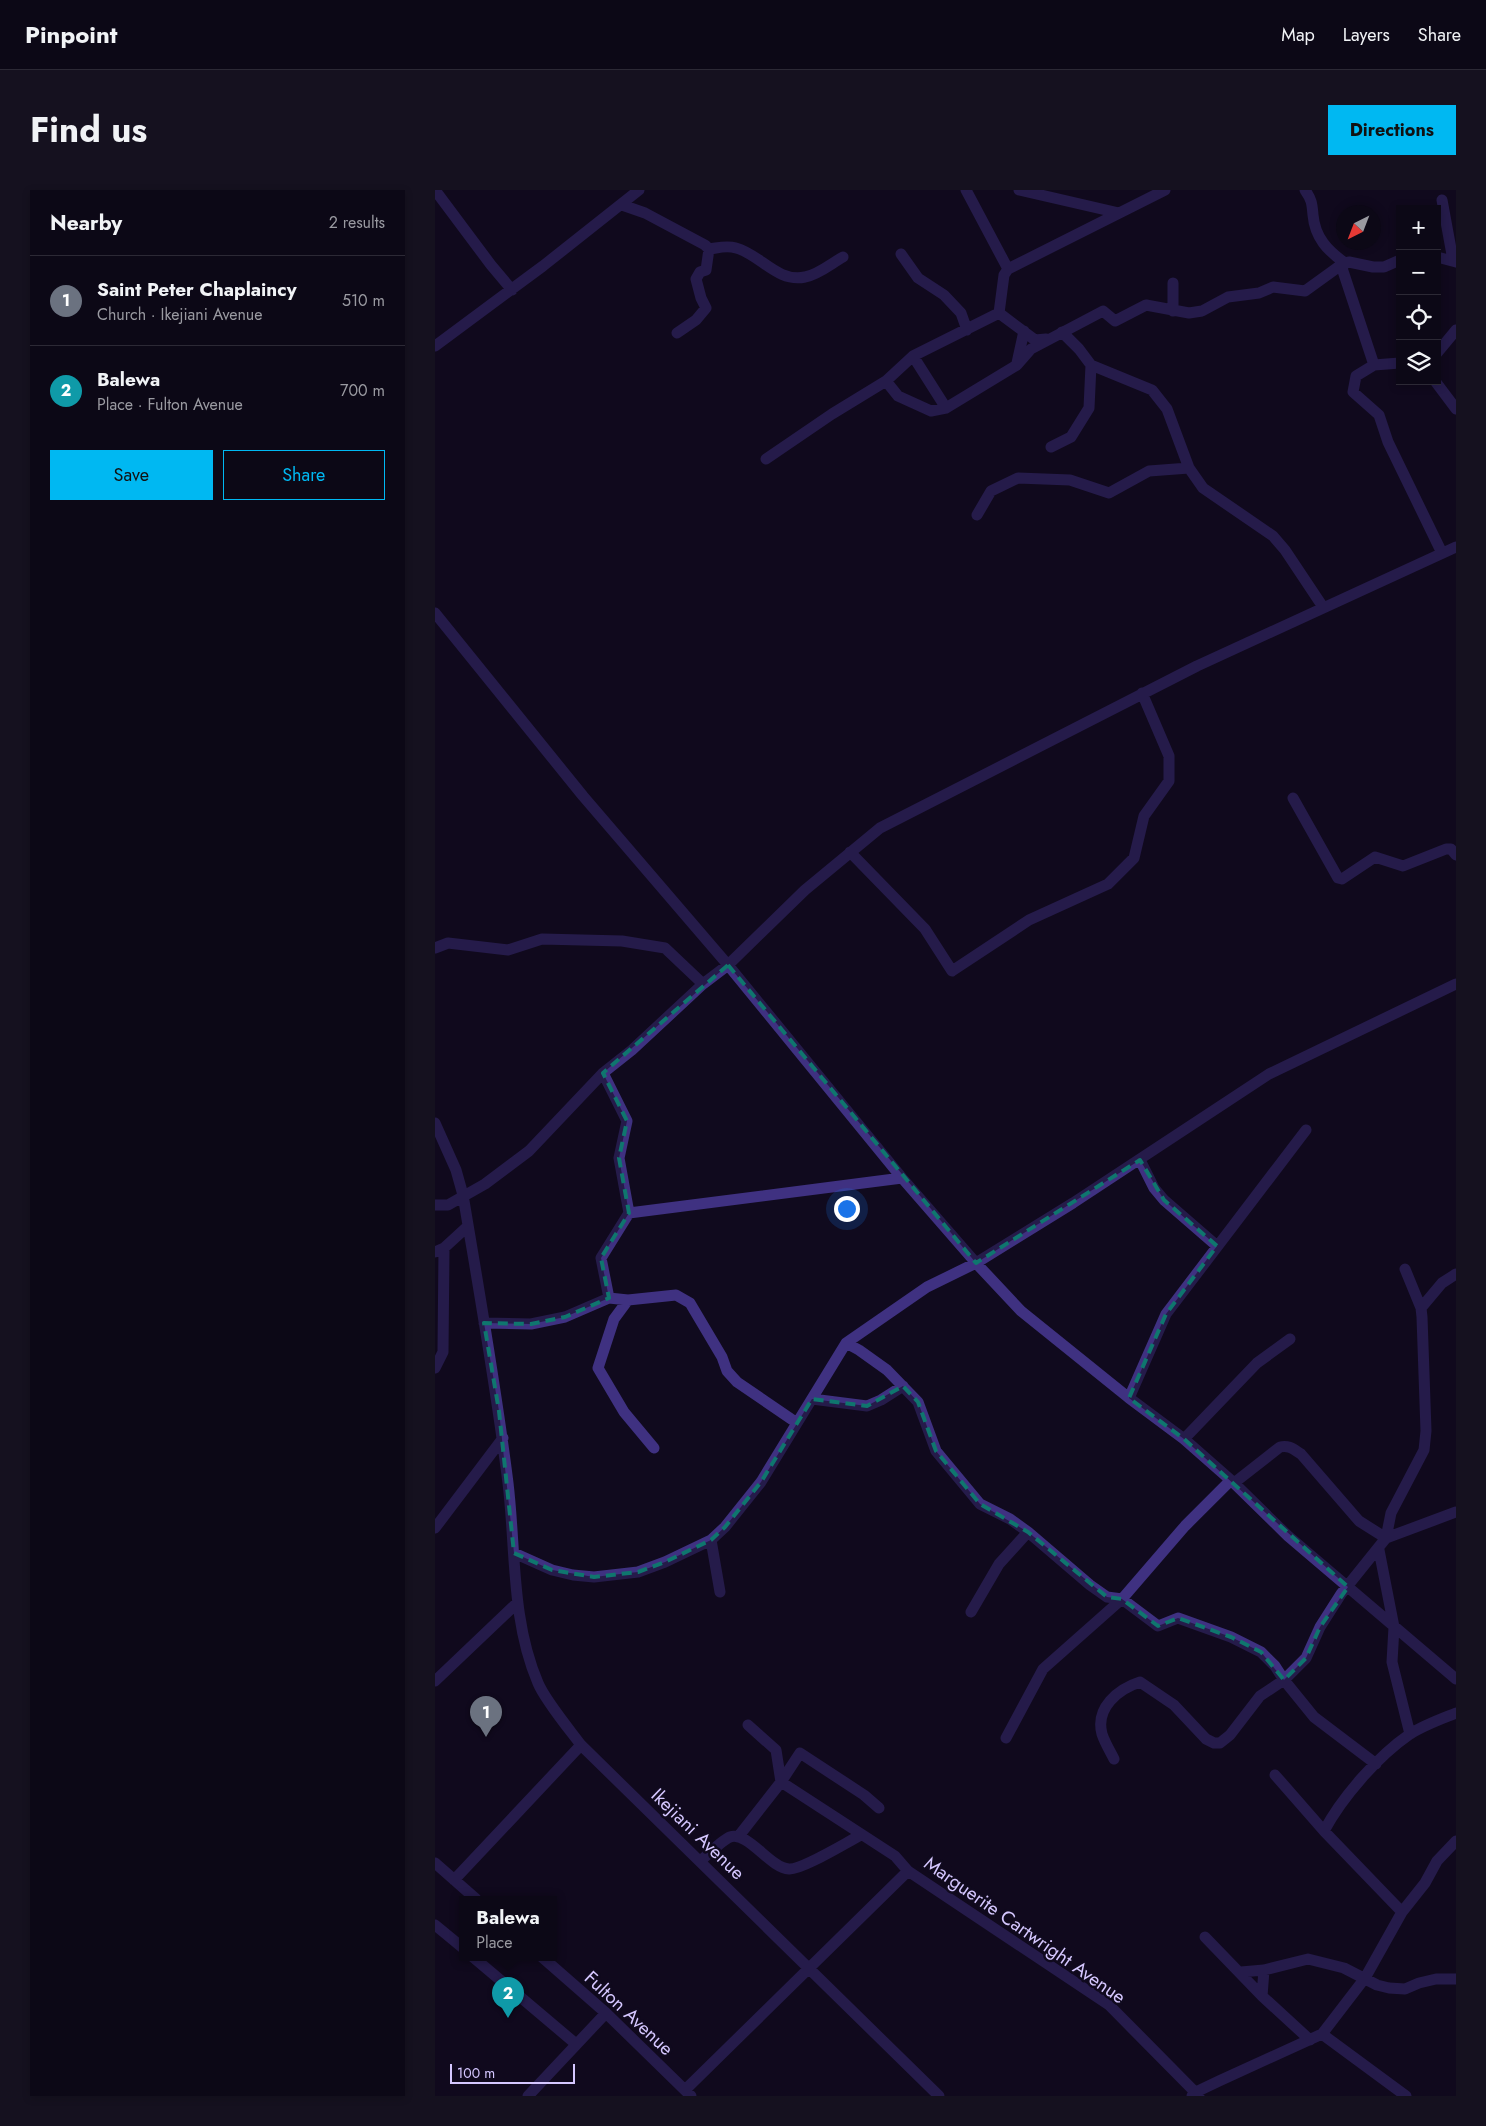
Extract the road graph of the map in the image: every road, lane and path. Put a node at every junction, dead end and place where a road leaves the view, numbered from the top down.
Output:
1 (435, 190) edge
2 (639, 190) edge
3 (966, 190) edge
4 (1019, 190) edge
5 (1165, 190) edge
6 (1305, 190) edge
7 (1442, 200) dead end
8 (621, 206) junction
9 (1119, 213) junction
10 (709, 249) junction
11 (901, 254) dead end
12 (843, 256) dead end
13 (1441, 258) edge
14 (1455, 261) edge
15 (1396, 262) edge
16 (1343, 264) junction
17 (1008, 268) junction
18 (1173, 283) dead end
19 (512, 290) junction
20 (1173, 310) junction
21 (999, 313) junction
22 (967, 330) junction
23 (1456, 330) edge
24 (1024, 331) junction
25 (677, 333) dead end
26 (1057, 335) junction
27 (435, 346) edge
28 (1441, 348) edge
29 (913, 356) junction
30 (1396, 363) edge
31 (1374, 364) junction
32 (1017, 365) junction
33 (1091, 365) junction
34 (886, 381) junction
35 (1438, 385) edge
36 (946, 408) junction
37 (1456, 409) edge
38 (1051, 447) dead end
39 (767, 459) dead end
40 (1189, 468) junction
41 (977, 515) dead end
42 (1456, 547) edge
43 (1442, 553) junction
44 (1323, 607) junction
45 (435, 613) edge
46 (1142, 693) junction
47 (1293, 798) dead end
48 (850, 852) junction
49 (1456, 855) edge
50 (435, 948) edge
51 (728, 964) junction
52 (703, 984) junction
53 (1456, 984) edge
54 (603, 1073) junction
55 (435, 1123) edge
56 (1306, 1130) dead end
57 (1141, 1160) junction
58 (902, 1178) junction
59 (463, 1195) junction
60 (435, 1206) edge
61 (629, 1213) junction
62 (468, 1226) junction
63 (1217, 1246) junction
64 (439, 1250) edge
65 (976, 1263) junction
66 (1405, 1269) dead end
67 (1456, 1274) edge
68 (609, 1298) junction
69 (628, 1300) junction
70 (1421, 1308) junction
71 (484, 1323) junction
72 (1290, 1339) dead end
73 (846, 1343) junction
74 (435, 1368) edge
75 (903, 1386) junction
76 (1129, 1398) junction
77 (812, 1399) junction
78 (797, 1423) junction
79 (503, 1438) junction
80 (1184, 1439) junction
81 (654, 1448) dead end
82 (1232, 1481) junction
83 (1456, 1512) edge
84 (435, 1528) edge
85 (1029, 1532) junction
86 (1386, 1538) junction
87 (711, 1540) junction
88 (1379, 1550) junction
89 (515, 1553) junction
90 (1348, 1586) junction
91 (721, 1592) dead end
92 (1122, 1599) junction
93 (517, 1603) junction
94 (971, 1612) dead end
95 (1394, 1627) junction
96 (1456, 1679) edge
97 (1284, 1680) junction
98 (435, 1681) edge
99 (1456, 1714) edge
100 (748, 1725) dead end
101 (1410, 1734) junction
102 (1006, 1738) dead end
103 (581, 1745) junction
104 (1114, 1759) dead end
105 (1376, 1764) junction
106 (1275, 1775) dead end
107 (781, 1782) junction
108 (879, 1808) dead end
109 (1325, 1831) junction
110 (861, 1835) junction
111 (738, 1837) junction
112 (1456, 1841) edge
113 (700, 1861) junction
114 (435, 1863) edge
115 (908, 1871) junction
116 (454, 1880) junction
117 (473, 1896) edge
118 (1402, 1912) junction
119 (435, 1925) edge
120 (1205, 1937) dead end
121 (459, 1945) edge
122 (478, 1961) edge
123 (547, 1961) edge
124 (808, 1969) junction
125 (1264, 1970) junction
126 (1241, 1972) junction
127 (1365, 1978) junction
128 (1456, 1979) edge
129 (1262, 1996) junction
130 (606, 2013) junction
131 (1322, 2034) junction
132 (1310, 2040) junction
133 (577, 2044) junction
134 (688, 2093) edge
135 (1195, 2095) edge
136 (528, 2096) edge
137 (939, 2096) edge
138 (1406, 2096) edge

1 - 19 street
2 - 8 street
3 - 17 street
4 - 9 street
5 - 9 street
6 - 16 street
7 - 14 street
8 - 10 street
8 - 19 street
9 - 17 street
10 - 12 street
10 - 25 street
11 - 22 street
13 - 14 street
15 - 16 street
16 - 20 street
16 - 31 street
17 - 21 street
18 - 20 street
19 - 27 street
20 - 26 street
21 - 22 street
21 - 24 street
22 - 29 street
23 - 28 street
24 - 26 street
24 - 32 street
26 - 32 street
26 - 33 street
29 - 34 street
29 - 36 street
30 - 31 street
31 - 43 street
32 - 36 street
33 - 38 street
33 - 40 street
34 - 36 street
34 - 39 street
35 - 37 street
40 - 41 street
40 - 44 street
42 - 43 street
43 - 44 street
44 - 46 street
45 - 51 street
46 - 48 street
46 - 48 street
47 - 49 street
48 - 51 street
50 - 52 street
51 - 52 street
51 - 58 street
52 - 54 street
53 - 57 street
54 - 59 street
54 - 61 street
55 - 59 street, Ikejiani Avenue
56 - 63 street
57 - 63 street
57 - 65 street
58 - 61 street
58 - 65 street
59 - 60 street
59 - 62 street, Ikejiani Avenue
61 - 68 street
62 - 64 street
62 - 71 street, Ikejiani Avenue
63 - 76 street
64 - 74 street
65 - 73 street
65 - 76 street
66 - 70 street
67 - 70 street
68 - 69 street
68 - 71 street
69 - 78 street
69 - 81 street
70 - 86 street
71 - 79 street, Ikejiani Avenue
72 - 80 street
73 - 75 street
73 - 77 street
75 - 77 street
75 - 85 street
76 - 80 street
77 - 78 street
78 - 87 street
79 - 84 street
79 - 89 street, Ikejiani Avenue
80 - 82 street
82 - 86 street
82 - 90 street
82 - 92 street
83 - 86 street
85 - 92 street
85 - 94 street
86 - 88 street
87 - 89 street
87 - 91 street
88 - 90 street
88 - 95 street
89 - 93 street, Ikejiani Avenue
90 - 95 street
90 - 97 street
92 - 97 street
92 - 102 street
93 - 98 street
93 - 103 street, Ikejiani Avenue
95 - 96 street
95 - 101 street
97 - 104 street
97 - 105 street
99 - 101 street
100 - 107 street
101 - 105 street
103 - 113 street, Ikejiani Avenue
103 - 116 street
105 - 109 street
106 - 109 street
107 - 108 street
107 - 110 street
107 - 111 street
109 - 118 street
110 - 111 street
110 - 115 street
111 - 113 street
112 - 118 street
113 - 124 street, Ikejiani Avenue
114 - 116 street
115 - 124 street, Marguerite Cartwright Avenue
115 - 135 street, Marguerite Cartwright Avenue
116 - 117 street
118 - 127 street
119 - 121 street
120 - 126 street
122 - 133 street
123 - 130 street, Fulton Avenue
124 - 134 street, Marguerite Cartwright Avenue
124 - 137 street, Ikejiani Avenue
125 - 126 street
125 - 127 street
125 - 129 street
126 - 129 street
127 - 128 street
127 - 131 street
129 - 132 street
130 - 133 street
130 - 134 street, Fulton Avenue
131 - 132 street
131 - 138 street
132 - 135 street
133 - 136 street

